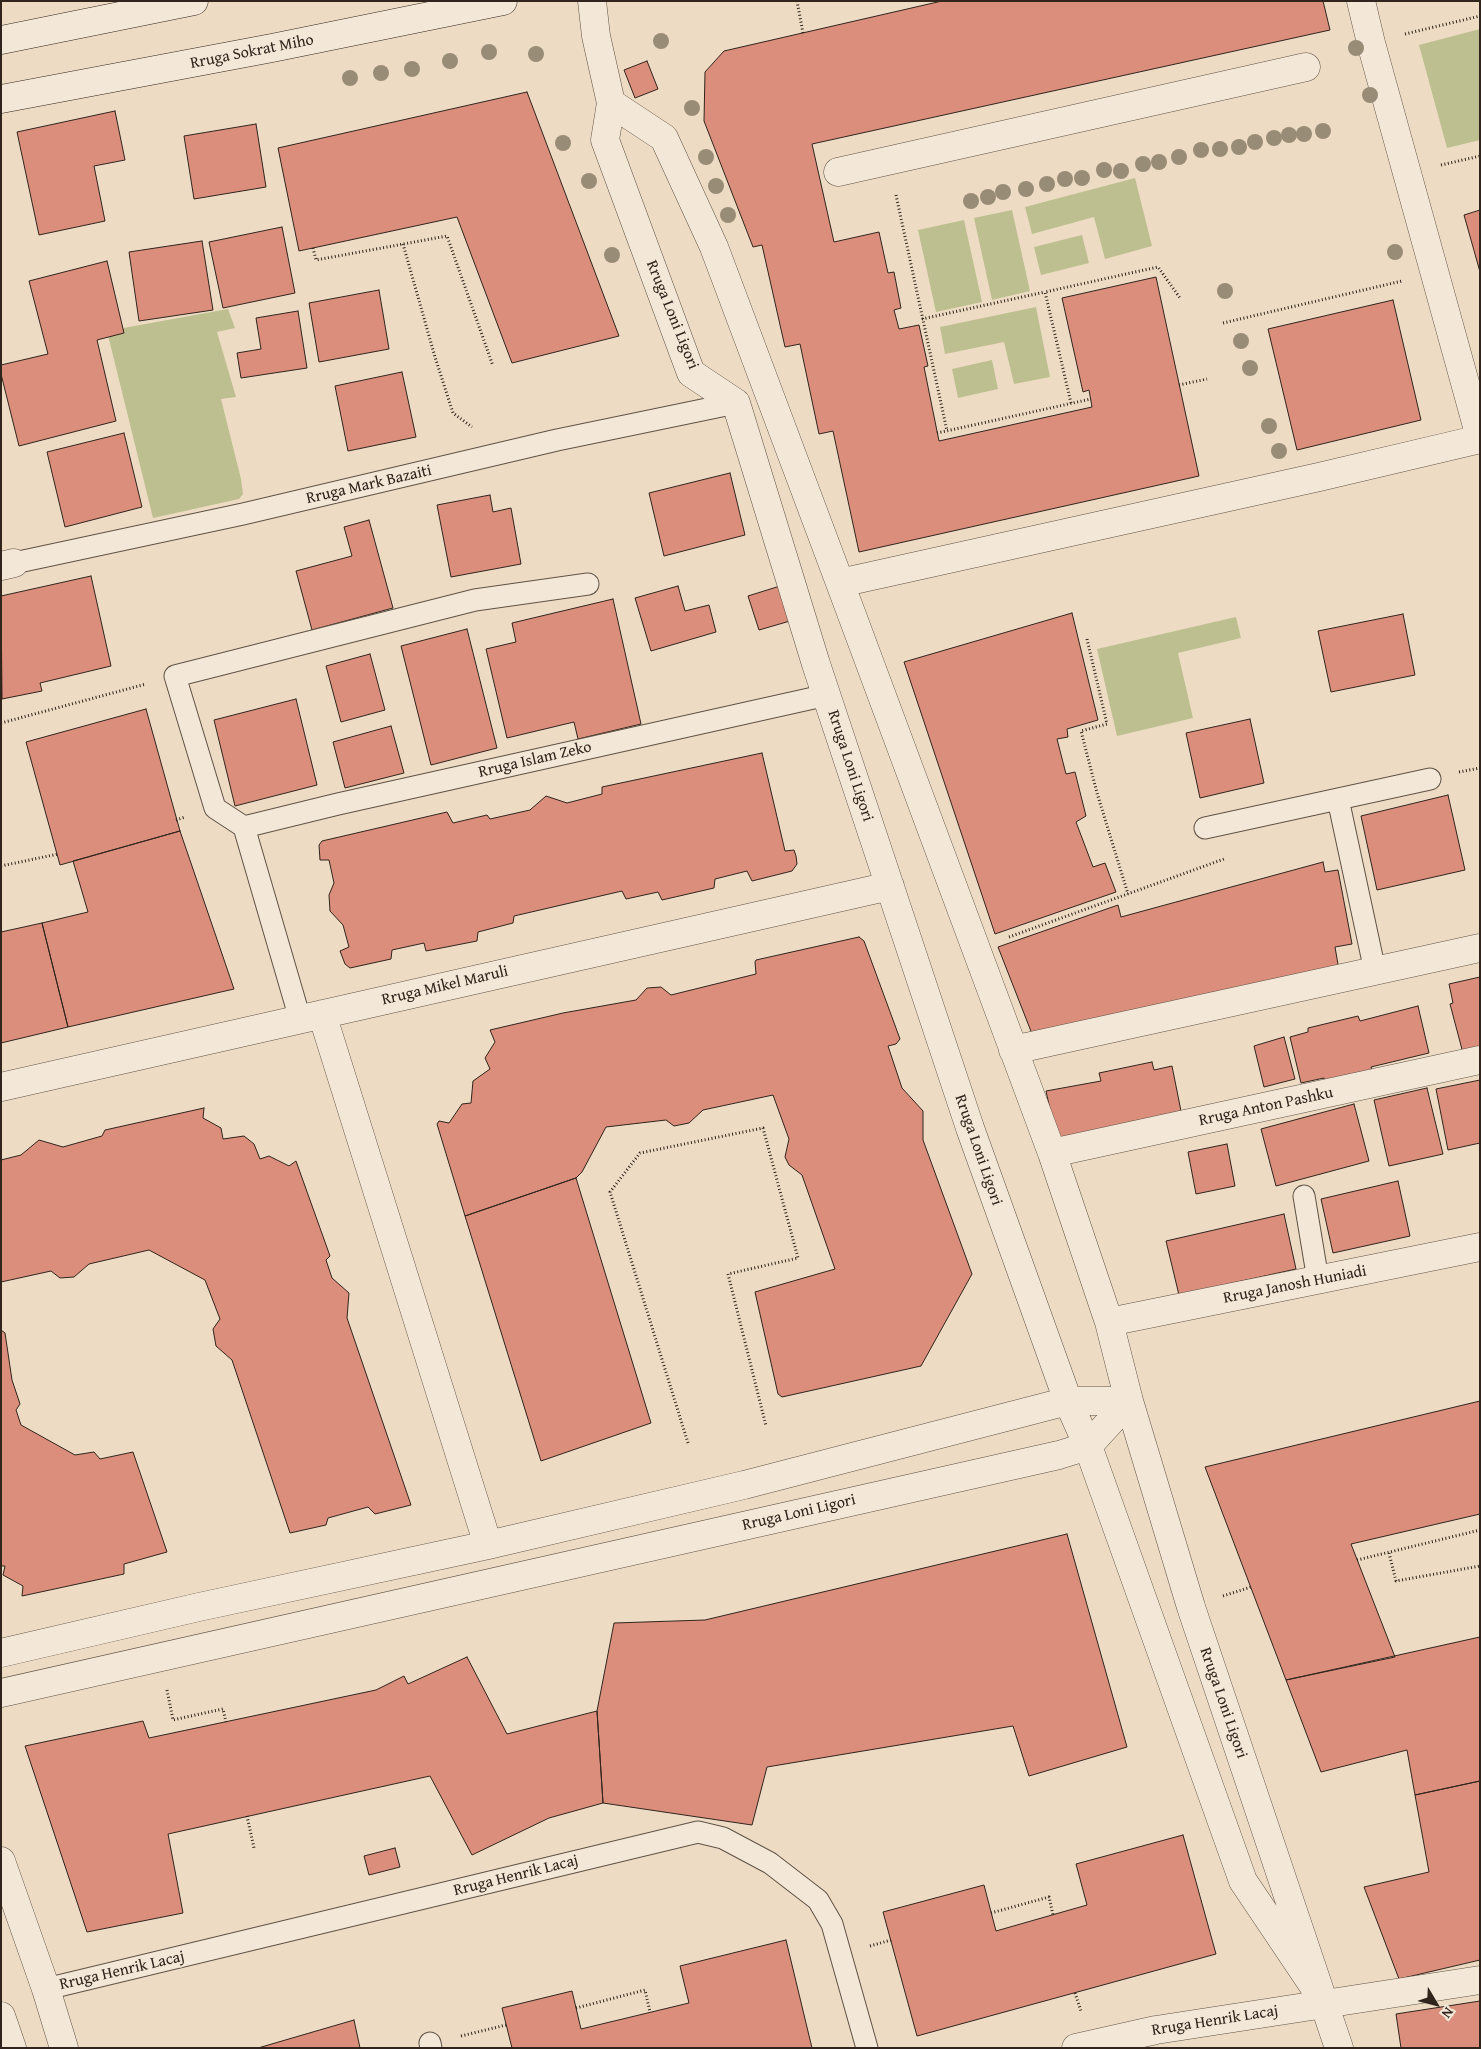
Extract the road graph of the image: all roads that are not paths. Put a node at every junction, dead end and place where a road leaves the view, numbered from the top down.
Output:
1 (194, 1) edge
2 (503, 1) edge
3 (592, 1) edge
4 (1361, 1) edge
5 (1, 40) edge
6 (1306, 66) dead end
7 (1, 99) edge
8 (611, 103) junction
9 (838, 172) dead end
10 (736, 403) junction
11 (1480, 438) edge
12 (8, 565) edge
13 (588, 584) dead end
14 (840, 584) junction
15 (827, 695) junction
16 (1430, 779) dead end
17 (1338, 799) junction
18 (244, 827) junction
19 (1204, 828) dead end
20 (890, 886) junction
21 (1480, 948) edge
22 (1375, 971) junction
23 (311, 1016) junction
24 (1013, 1050) junction
25 (1480, 1060) edge
26 (1, 1087) edge
27 (1052, 1153) junction
28 (1304, 1196) dead end
29 (1480, 1247) edge
30 (1318, 1280) junction
31 (1109, 1322) junction
32 (1068, 1401) junction
33 (1129, 1401) junction
34 (1088, 1446) junction
35 (488, 1545) junction
36 (1, 1653) edge
37 (1, 1693) edge
38 (1, 1862) edge
39 (1480, 1980) edge
40 (46, 1989) junction
41 (1325, 2003) junction
42 (1, 2016) edge
43 (12, 2048) edge
44 (64, 2048) edge
45 (867, 2048) edge
46 (1076, 2048) edge
47 (1339, 2048) edge

1 - 5 street
2 - 7 street, Rruga Sokrat Miho
3 - 8 street, Rruga Loni Ligori
4 - 11 street
6 - 9 street
8 - 10 street, Rruga Loni Ligori
8 - 14 street, Rruga Loni Ligori
10 - 12 lane, Rruga Mark Bazaiti
10 - 15 street, Rruga Loni Ligori
11 - 14 street
13 - 18 lane
14 - 24 street, Rruga Loni Ligori
15 - 18 lane, Rruga Islam Zeko
15 - 20 street, Rruga Loni Ligori
16 - 17 lane
17 - 19 lane
17 - 22 lane
18 - 23 lane
20 - 23 street, Rruga Mikel Maruli
20 - 32 street, Rruga Loni Ligori
21 - 22 street
22 - 24 street
23 - 26 street, Rruga Mikel Maruli
23 - 35 street
24 - 27 street, Rruga Loni Ligori
25 - 27 street, Rruga Anton Pashku
27 - 31 street, Rruga Loni Ligori
28 - 30 lane
29 - 30 street, Rruga Janosh Huniadi
30 - 31 street, Rruga Janosh Huniadi
31 - 33 street, Rruga Loni Ligori
32 - 33 street
32 - 34 street, Rruga Loni Ligori
32 - 35 street
33 - 34 street
33 - 41 street, Rruga Loni Ligori
34 - 37 street, Rruga Loni Ligori
34 - 41 street, Rruga Loni Ligori
35 - 36 street
38 - 40 street
39 - 41 street, Rruga Henrik Lacaj
40 - 44 street
40 - 45 lane, Rruga Henrik Lacaj
41 - 46 street, Rruga Henrik Lacaj
41 - 47 street, Rruga Loni Ligori
42 - 43 street

